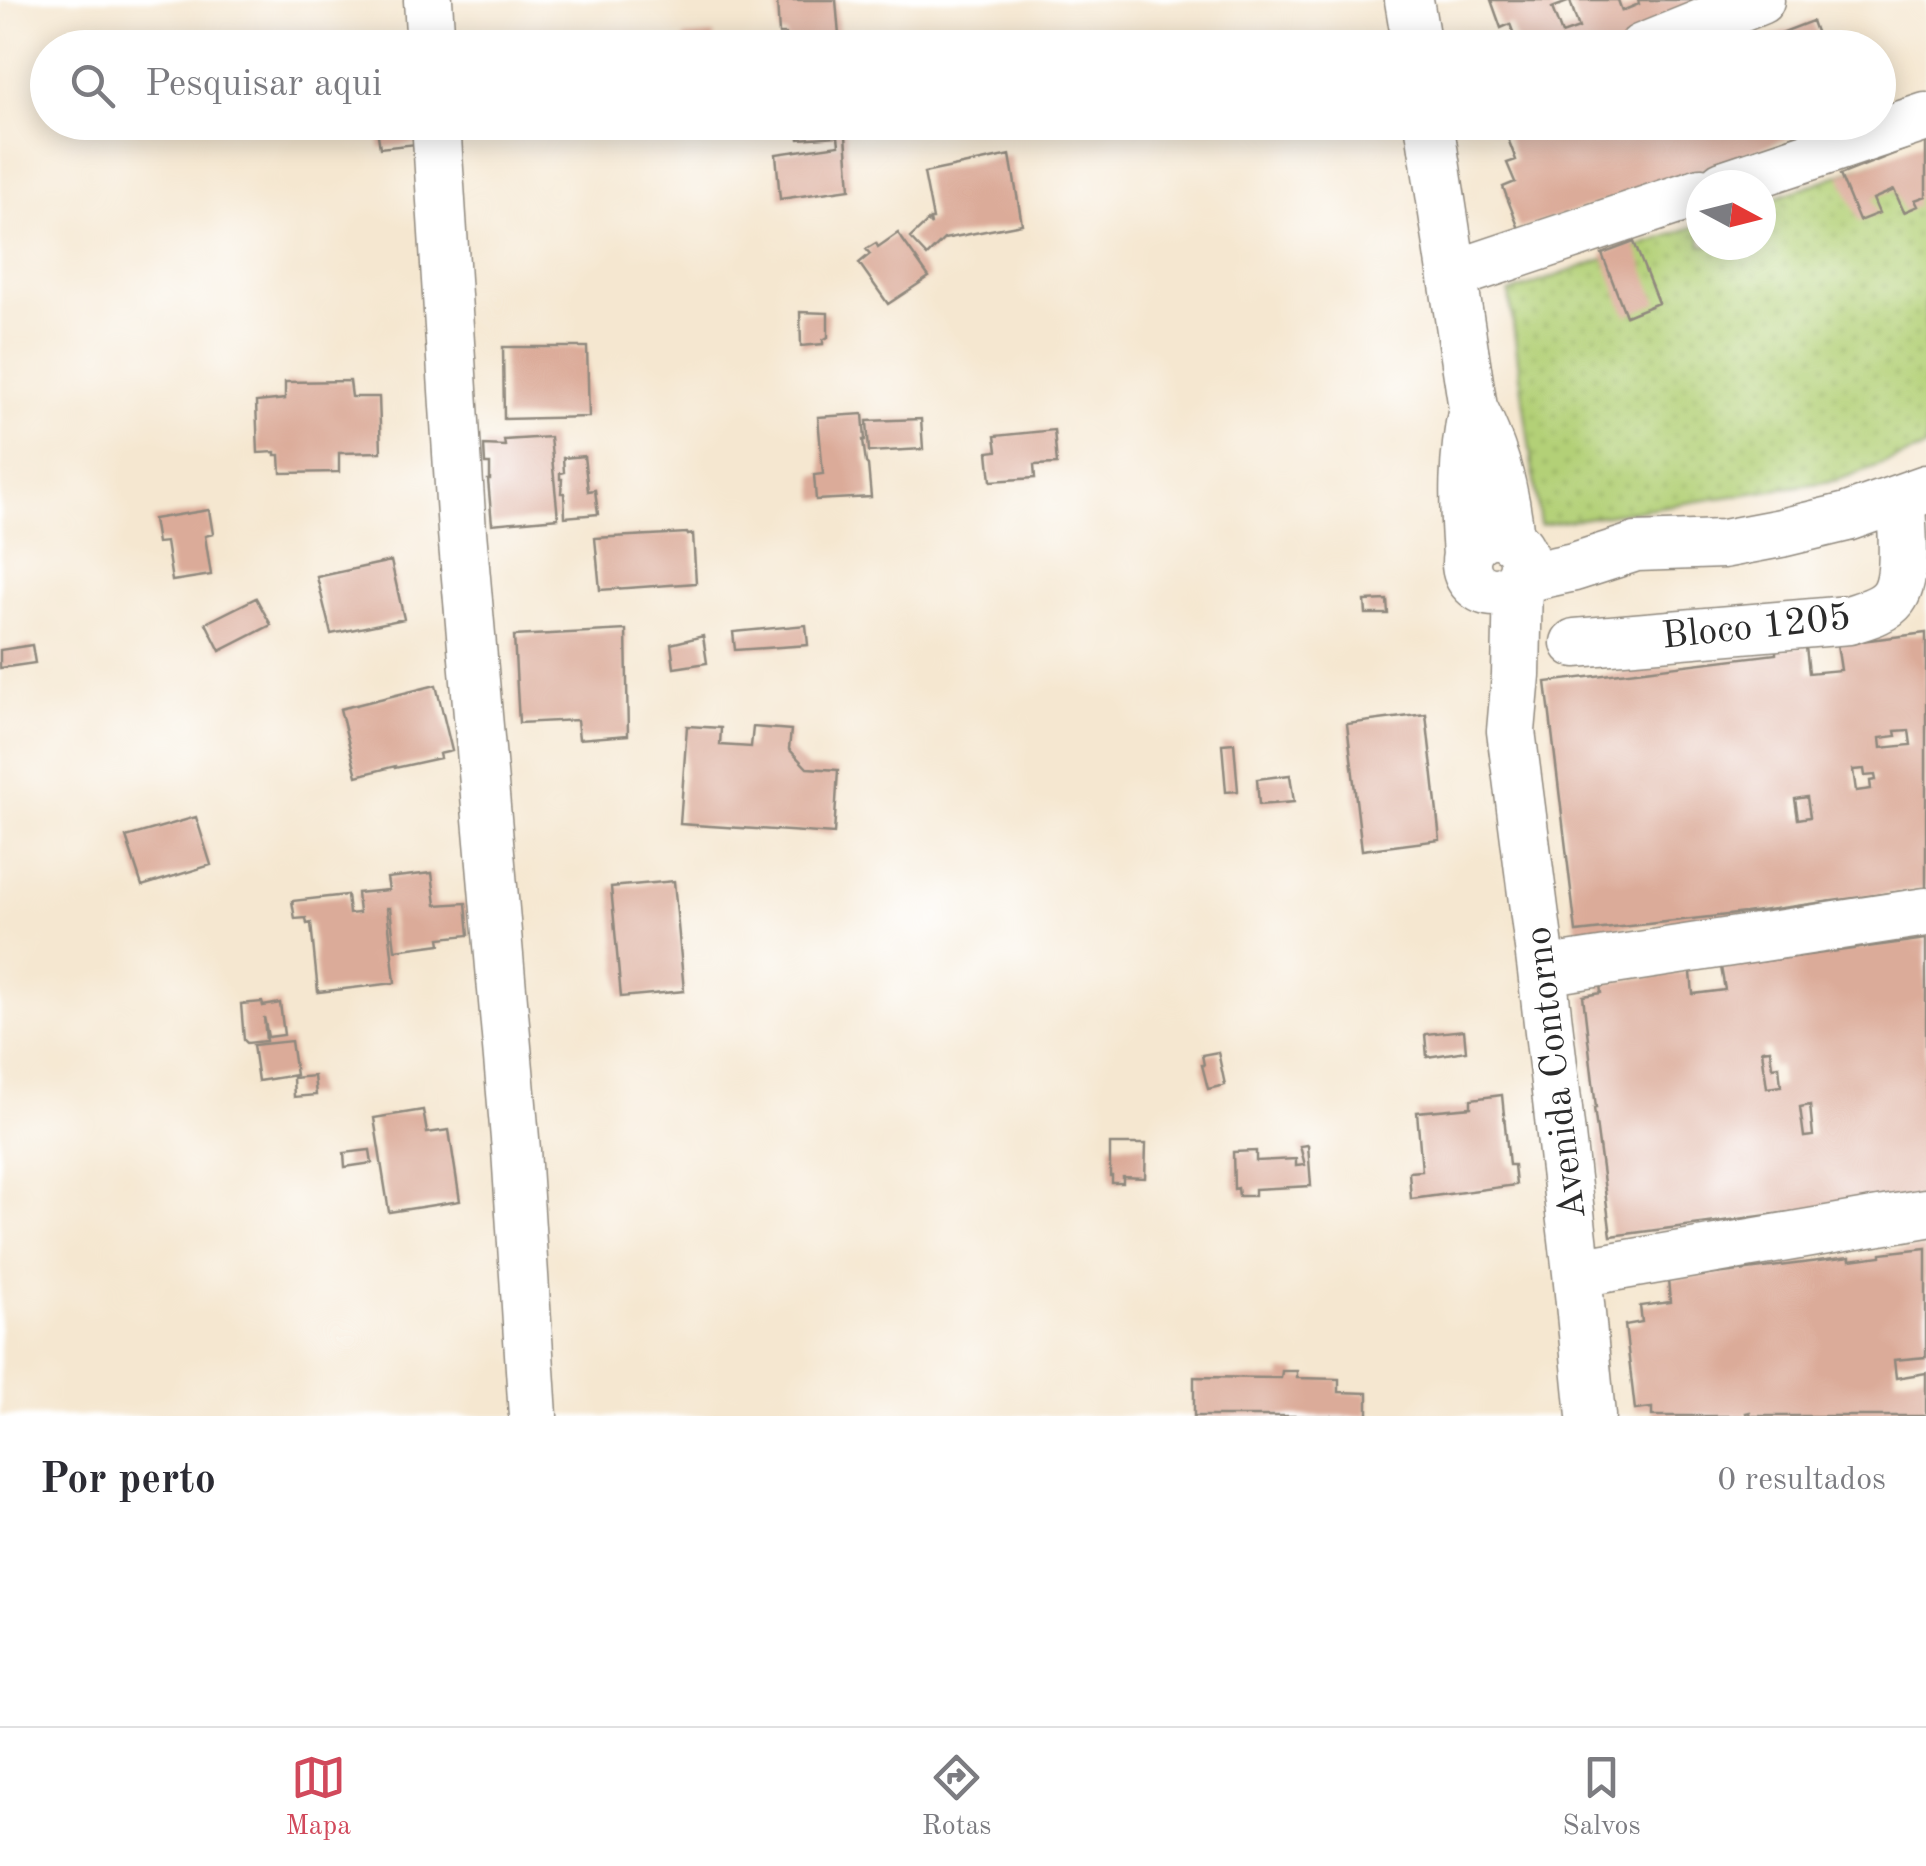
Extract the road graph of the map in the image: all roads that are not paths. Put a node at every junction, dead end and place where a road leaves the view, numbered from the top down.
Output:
1 (428, 0) edge
2 (1409, 0) edge
3 (1760, 0) edge
4 (430, 30) edge
5 (1414, 30) edge
6 (1686, 30) edge
7 (1926, 117) edge
8 (1896, 127) edge
9 (437, 140) edge
10 (1432, 140) edge
11 (1857, 140) edge
12 (1768, 170) edge
13 (1686, 197) edge
14 (1453, 275) junction
15 (1914, 494) edge
16 (1500, 564) junction
17 (1575, 643) dead end
18 (1926, 912) edge
19 (1542, 971) junction
20 (1926, 1213) edge
21 (1577, 1272) junction
22 (533, 1416) edge
23 (1591, 1416) edge

1 - 4 street
2 - 5 street
3 - 6 street
7 - 8 street
9 - 22 street
10 - 14 street, Avenida Contorno
11 - 12 street
13 - 14 street
14 - 16 street, Avenida Contorno
15 - 16 street
15 - 17 street, Bloco 1205
16 - 19 street, Avenida Contorno
18 - 19 street
19 - 21 street, Avenida Contorno
20 - 21 street
21 - 23 street, Avenida Contorno

